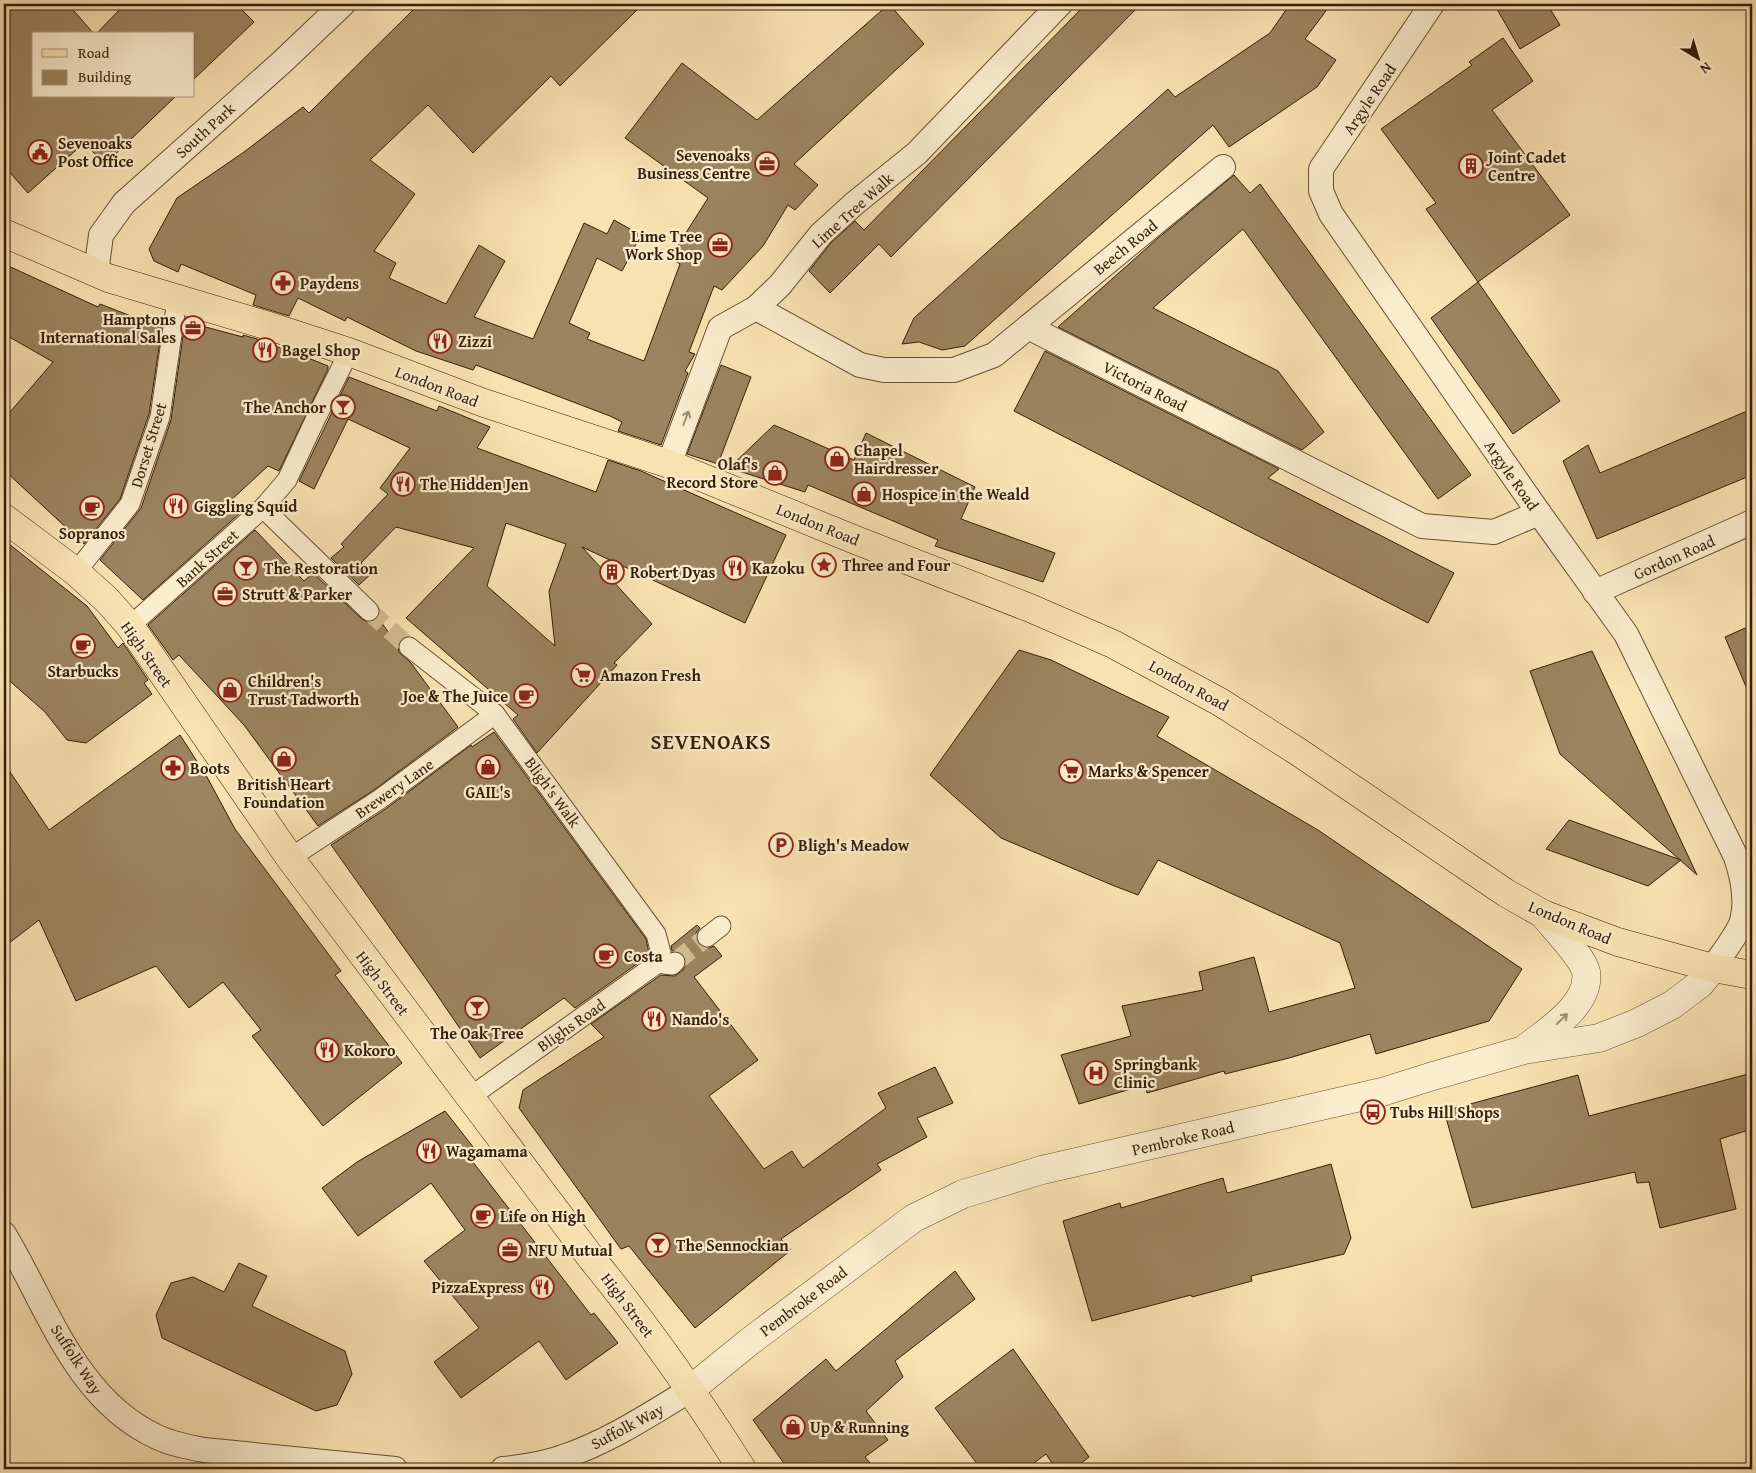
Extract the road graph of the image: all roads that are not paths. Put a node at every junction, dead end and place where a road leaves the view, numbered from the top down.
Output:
1 (343, 4) edge
2 (1060, 4) edge
3 (1432, 4) edge
4 (1223, 168) dead end
5 (4, 233) edge
6 (96, 273) junction
7 (177, 300) junction
8 (756, 308) junction
9 (1028, 327) junction
10 (349, 352) junction
11 (669, 464) junction
12 (263, 508) junction
13 (1539, 514) junction
14 (4, 518) edge
15 (1752, 522) edge
16 (76, 572) junction
17 (1596, 592) junction
18 (369, 611) tunnel mouth
19 (130, 626) junction
20 (409, 647) tunnel mouth
21 (496, 714) junction
22 (290, 858) junction
23 (1543, 914) junction
24 (667, 963) joint
25 (1713, 968) junction
26 (1752, 975) edge
27 (1524, 1050) junction
28 (470, 1097) junction
29 (4, 1234) edge
30 (690, 1390) junction
31 (395, 1469) edge
32 (502, 1469) edge
33 (742, 1469) edge

1 - 6 street, South Park
2 - 8 street, Lime Tree Walk
3 - 13 street, Argyle Road
4 - 9 street, Beech Road
5 - 6 main road, London Road
6 - 7 main road, London Road
7 - 10 main road, London Road
7 - 16 street, Dorset Street
8 - 9 street
11 -> 8 street, Lime Tree Walk
9 - 13 street, Victoria Road
10 - 11 main road, London Road
10 - 12 street, Bank Street
11 - 23 main road, London Road
12 - 18 street
12 - 19 street, Bank Street
13 - 17 street, Argyle Road
14 - 16 main road, High Street
15 - 17 street, Gordon Road
16 - 19 main road, High Street
17 - 25 street, Argyle Road
19 - 22 main road, High Street
20 - 21 street, Bligh's Walk
21 - 22 street, Brewery Lane
21 - 24 street, Bligh's Walk
22 - 28 main road, High Street
23 - 25 main road, London Road
27 -> 23 street
24 - 28 street, Blighs Road
25 - 26 main road, London Road
25 - 27 street, Pembroke Road
27 - 30 street, Pembroke Road
28 - 30 main road, High Street
29 - 31 street, Suffolk Way
30 - 32 street, Suffolk Way
30 - 33 main road, High Street

